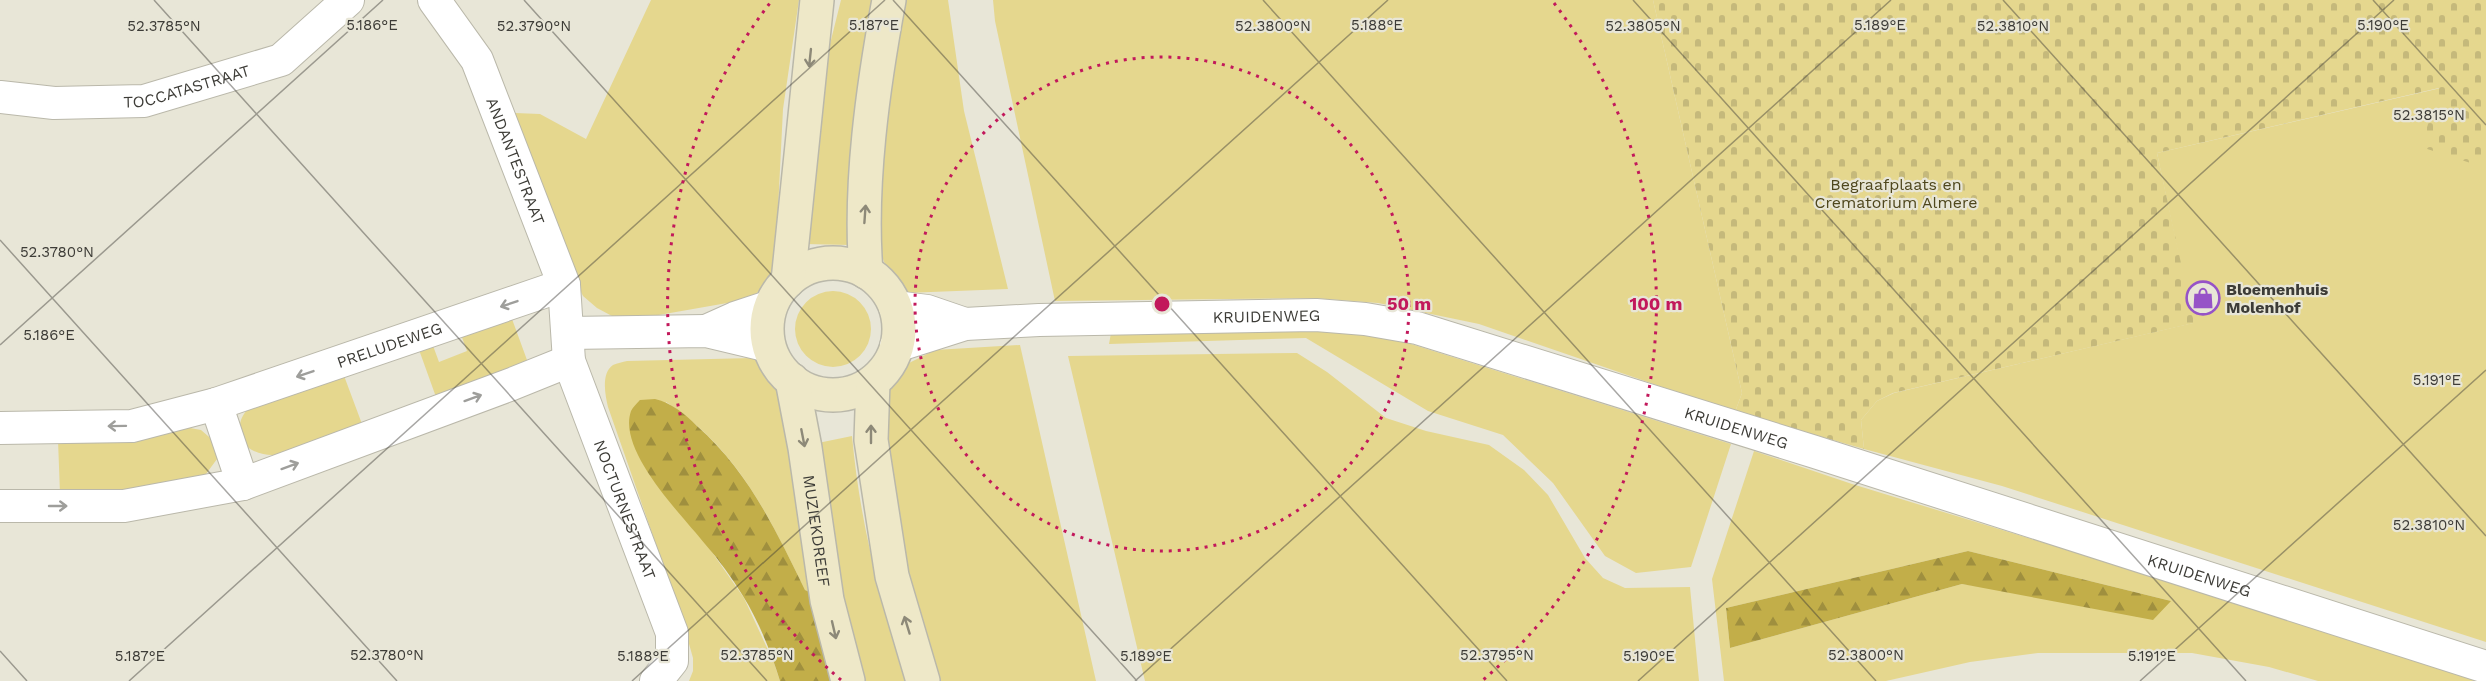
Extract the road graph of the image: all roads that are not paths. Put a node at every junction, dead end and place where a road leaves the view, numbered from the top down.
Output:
1 (348, 0) edge
2 (434, 0) edge
3 (817, 0) edge
4 (890, 0) edge
5 (0, 97) edge
6 (866, 272) junction
7 (564, 285) junction
8 (780, 294) junction
9 (895, 307) junction
10 (965, 324) junction
11 (706, 331) junction
12 (770, 346) junction
13 (896, 346) junction
14 (568, 347) junction
15 (792, 380) junction
16 (873, 382) junction
17 (216, 404) junction
18 (0, 428) edge
19 (243, 484) junction
20 (0, 507) edge
21 (2486, 667) edge
22 (656, 681) edge
23 (848, 681) edge
24 (923, 681) edge

1 - 5 street, TOCCATASTRAAT
2 - 7 street, ANDANTESTRAAT
3 -> 8 main road
6 -> 4 main road
6 - 8 main road
6 - 9 main road
7 - 14 street, ANDANTESTRAAT
7 -> 17 street, PRELUDEWEG
8 - 11 street
8 - 12 main road
9 - 10 street, KRUIDENWEG
9 - 13 main road
10 - 13 street, KRUIDENWEG
10 - 21 street, KRUIDENWEG
11 - 12 street
11 - 14 street
12 - 15 main road
13 - 16 main road
19 -> 14 street
14 - 22 street, NOCTURNESTRAAT
15 - 16 main road
15 -> 23 main road, MUZIEKDREEF
24 -> 16 main road
17 -> 18 street, PRELUDEWEG
17 - 19 street
20 -> 19 street

